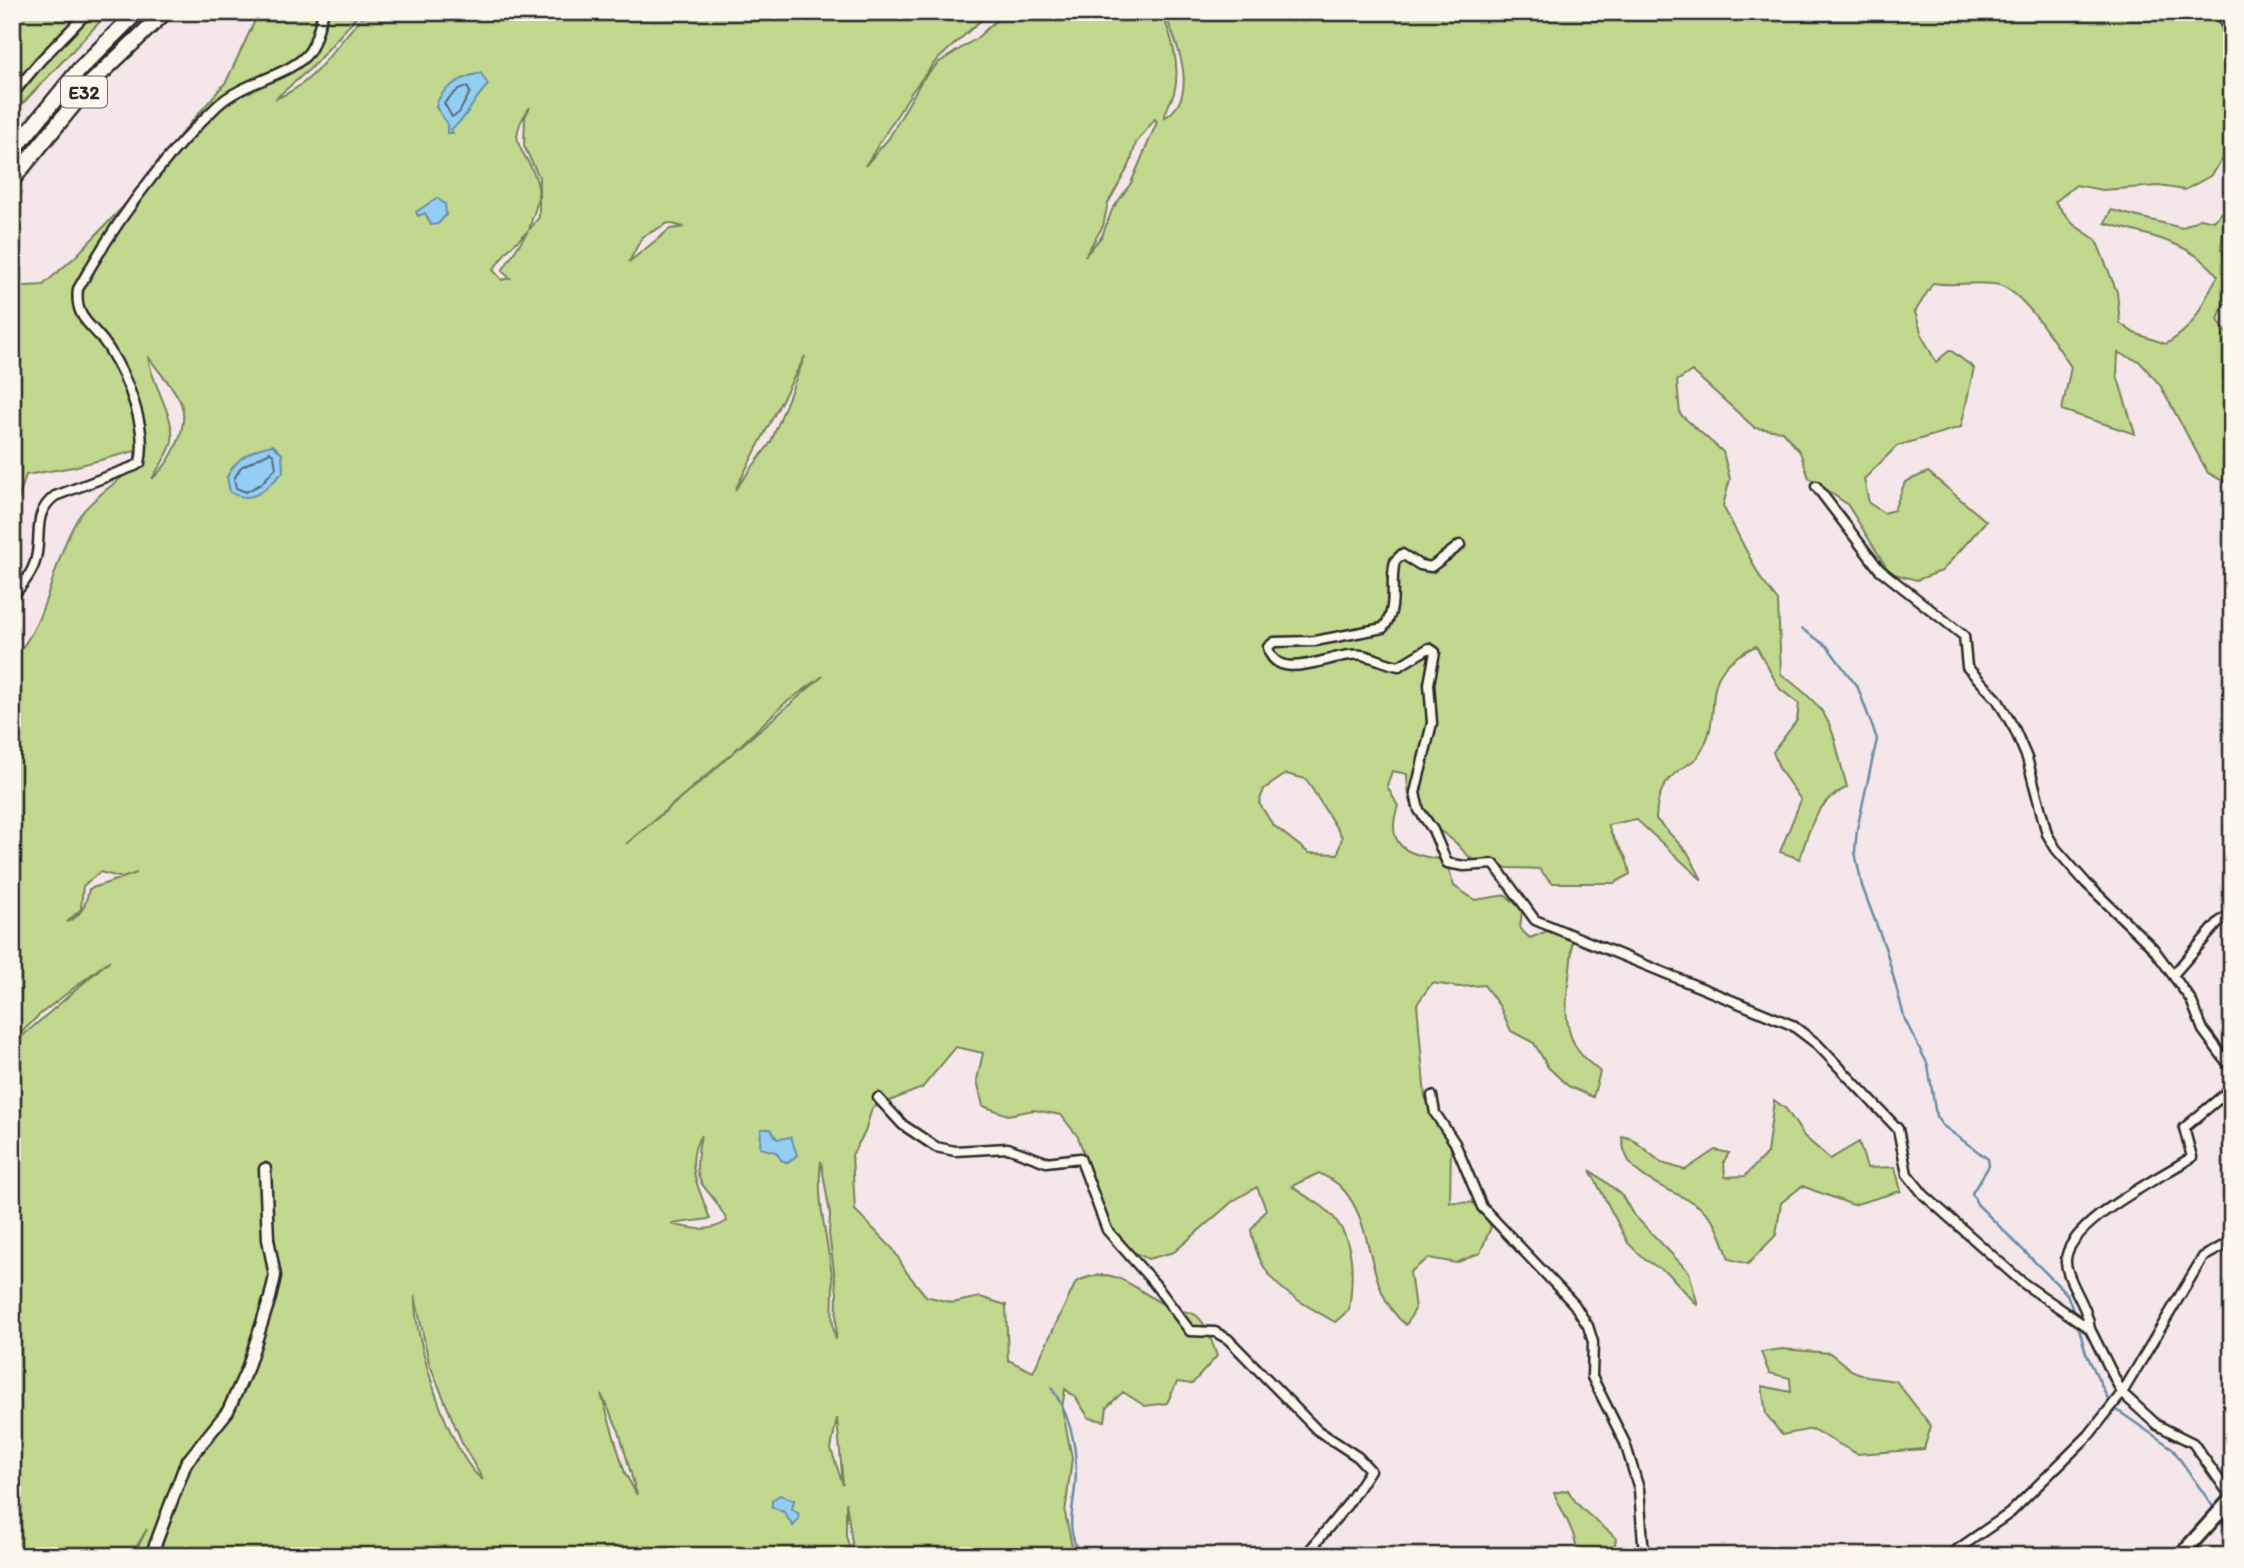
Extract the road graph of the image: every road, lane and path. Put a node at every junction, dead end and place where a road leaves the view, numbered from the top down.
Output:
1 (88, 12) edge
2 (137, 12) edge
3 (165, 12) edge
4 (324, 12) edge
5 (2224, 12) edge
6 (2232, 35) edge
7 (12, 95) edge
8 (12, 152) edge
9 (12, 180) edge
10 (1816, 485) dead end
11 (1460, 545) dead end
12 (12, 597) edge
13 (2232, 913) edge
14 (2173, 975) junction
15 (2232, 1069) edge
16 (2232, 1088) edge
17 (1432, 1096) dead end
18 (878, 1098) dead end
19 (265, 1169) dead end
20 (2232, 1241) edge
21 (2090, 1329) junction
22 (2122, 1393) junction
23 (2232, 1498) edge
24 (151, 1556) edge
25 (1305, 1556) edge
26 (1644, 1556) edge
27 (1948, 1556) edge
28 (2180, 1556) edge

1 - 7 street
2 - 8 highway, E32
3 - 9 highway, E32
4 - 12 street
5 - 6 street
10 - 14 street
11 - 21 street
13 - 14 street
14 - 15 street
16 - 21 street
17 - 26 street
18 - 25 street
19 - 24 street
20 - 22 street
21 - 22 street
22 - 23 street
22 - 27 street
23 - 28 main road

